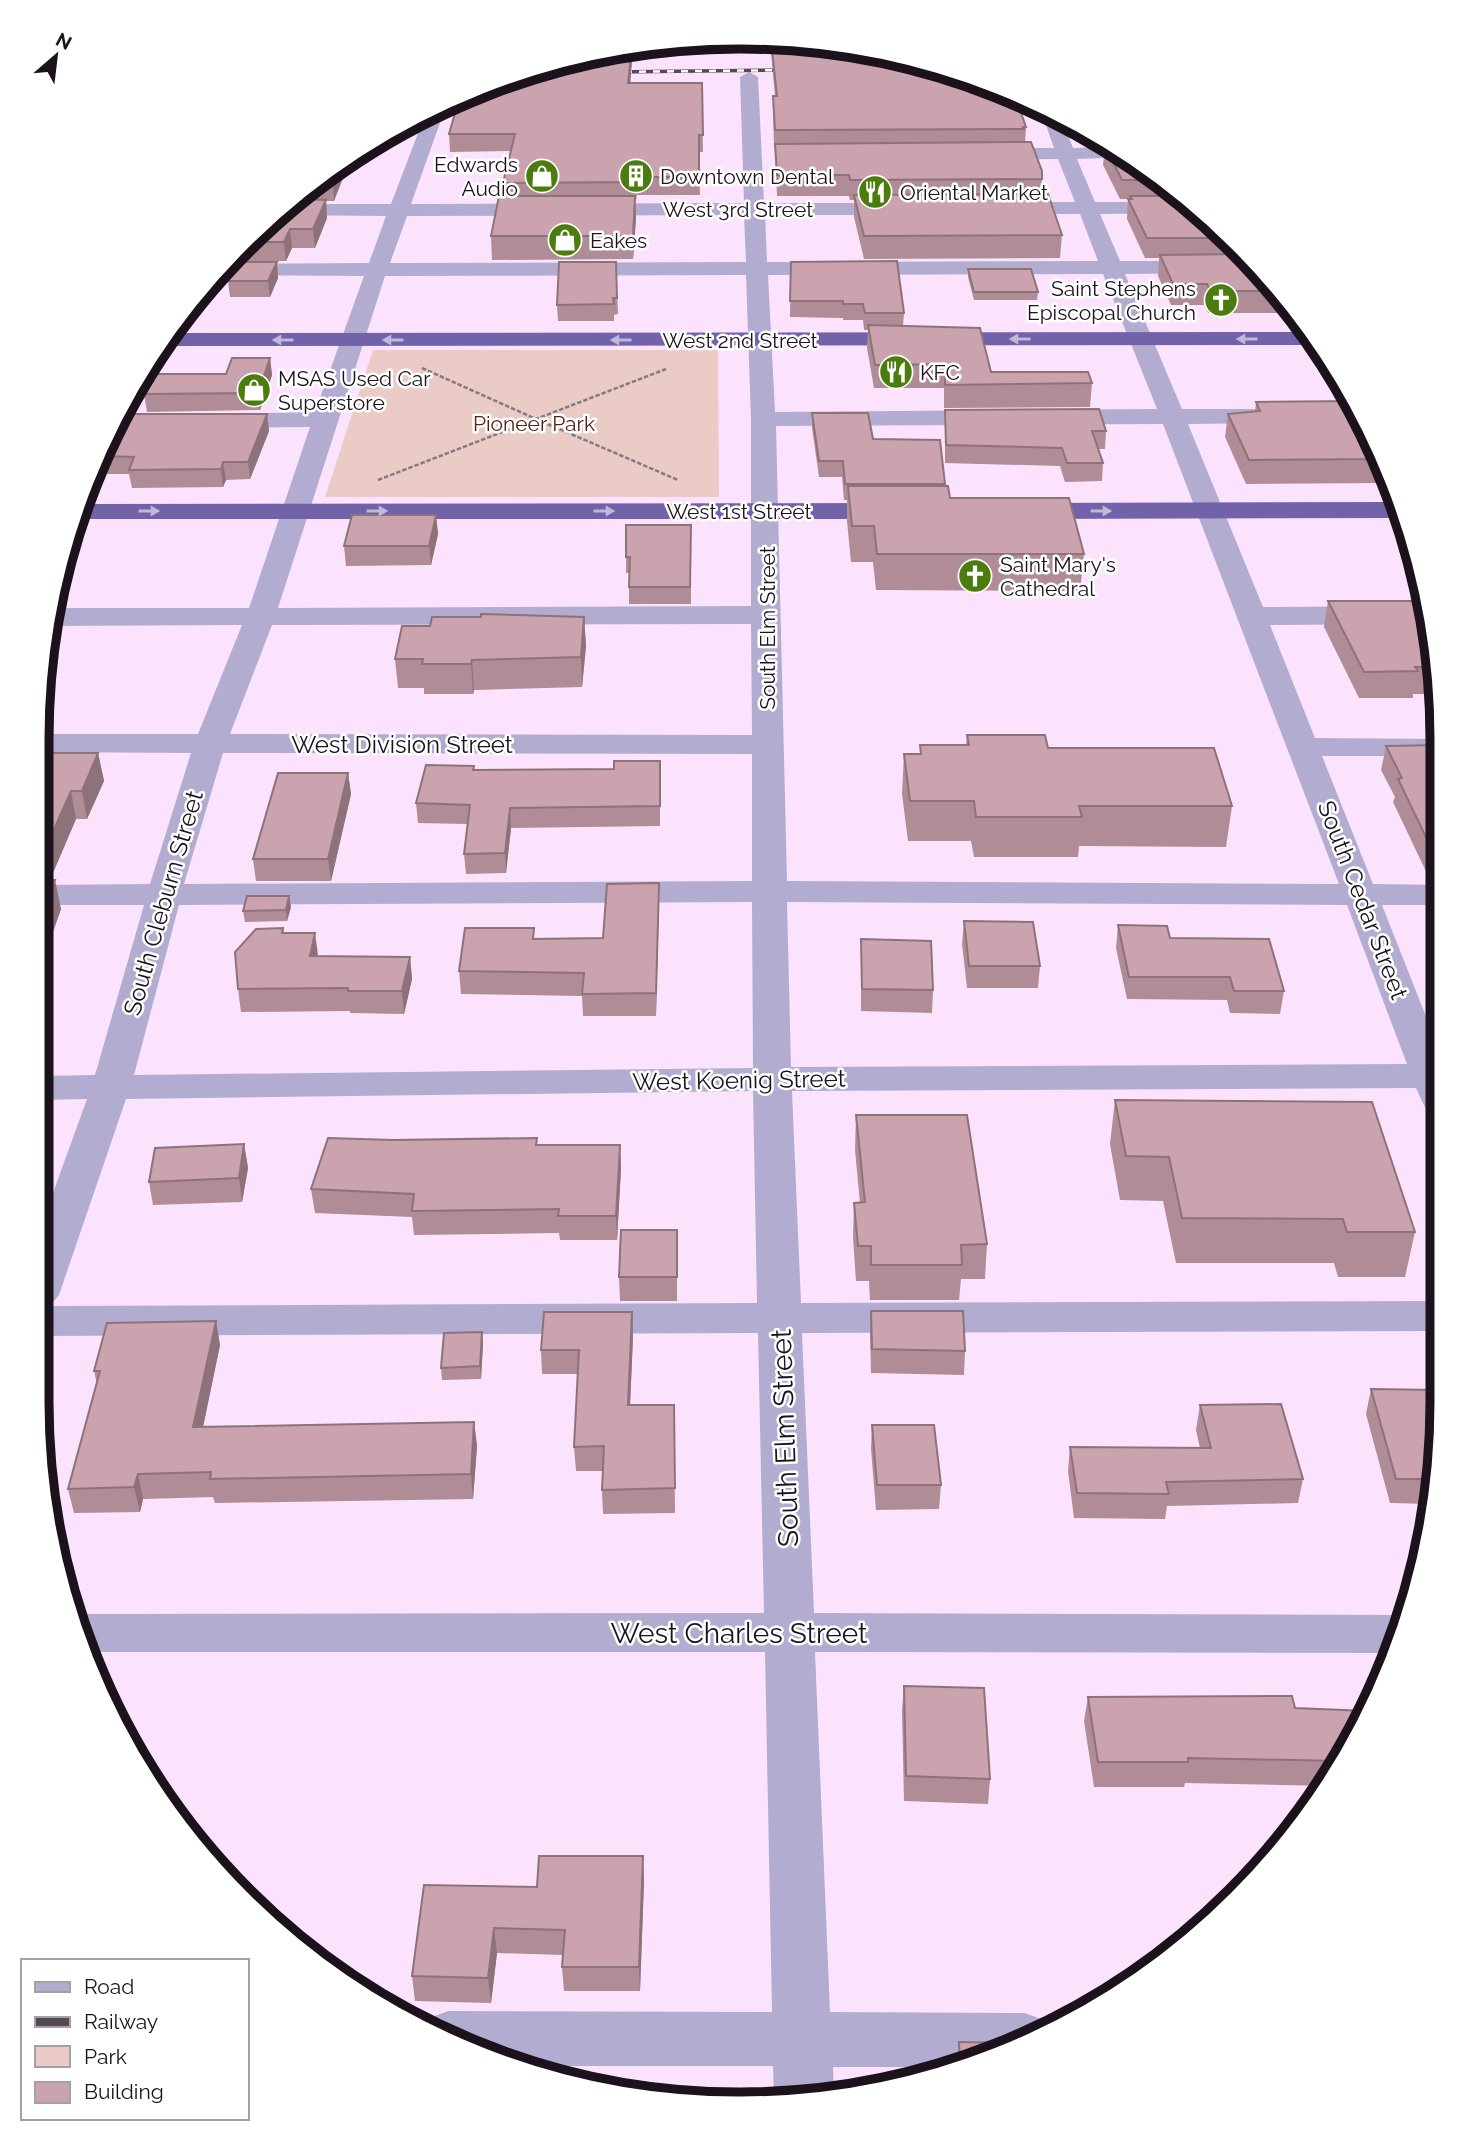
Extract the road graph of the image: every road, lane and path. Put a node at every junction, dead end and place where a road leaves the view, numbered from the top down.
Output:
1 (749, 78) dead end
2 (431, 121) edge
3 (1058, 127) edge
4 (1065, 153) junction
5 (1103, 153) edge
6 (957, 154) edge
7 (921, 208) edge
8 (977, 208) edge
9 (1088, 208) junction
10 (1180, 208) edge
11 (755, 209) junction
12 (296, 210) edge
13 (399, 210) junction
14 (1230, 267) edge
15 (1111, 268) junction
16 (757, 269) junction
17 (233, 270) edge
18 (377, 270) junction
19 (1139, 339) junction
20 (1302, 339) edge
21 (177, 340) edge
22 (351, 340) junction
23 (760, 340) junction
24 (415, 366) dead end
25 (667, 369) dead end
26 (1308, 415) edge
27 (1172, 416) junction
28 (324, 419) junction
29 (536, 419) junction
30 (764, 419) junction
31 (192, 421) edge
32 (374, 481) dead end
33 (688, 485) dead end
34 (766, 510) junction
35 (919, 510) edge
36 (1002, 510) edge
37 (1211, 510) junction
38 (1390, 510) edge
39 (293, 511) junction
40 (88, 512) edge
41 (261, 615) junction
42 (767, 615) junction
43 (1252, 615) junction
44 (1419, 615) edge
45 (60, 617) edge
46 (49, 743) edge
47 (210, 744) junction
48 (1430, 748) edge
49 (1308, 760) junction
50 (767, 761) junction
51 (770, 891) junction
52 (164, 894) junction
53 (49, 895) edge
54 (1360, 895) junction
55 (1430, 895) edge
56 (1430, 1066) edge
57 (772, 1079) junction
58 (1430, 1086) edge
59 (111, 1087) junction
60 (49, 1088) edge
61 (49, 1261) edge
62 (1430, 1316) edge
63 (781, 1318) junction
64 (49, 1321) edge
65 (89, 1632) edge
66 (791, 1633) junction
67 (1389, 1633) edge
68 (475, 2039) edge
69 (803, 2040) junction
70 (1001, 2040) edge
71 (804, 2089) edge

1 - 11 street, South Elm Street
2 - 13 street, South Cleburn Street
3 - 4 street, South Cedar Street
4 - 5 street
4 - 6 street
4 - 9 street, South Cedar Street
7 - 11 street, West 3rd Street
8 - 9 street
9 - 10 street
9 - 15 street, South Cedar Street
11 - 13 street, West 3rd Street
11 - 16 street, South Elm Street
12 - 13 street, West 3rd Street
13 - 18 street, South Cleburn Street
14 - 15 street
15 - 16 street
15 - 19 street, South Cedar Street
16 - 18 street
16 - 23 street, South Elm Street
17 - 18 street
18 - 22 street, South Cleburn Street
20 -> 19 highway, West 2nd Street
19 -> 23 highway, West 2nd Street
19 - 27 street, South Cedar Street
22 -> 21 highway, West 2nd Street
23 -> 22 highway, West 2nd Street
22 - 28 street, South Cleburn Street
23 - 30 street, South Elm Street
24 - 29 path
25 - 29 path
26 - 27 street
27 - 30 street
27 - 37 street, South Cedar Street
28 - 31 street
28 - 39 street, South Cleburn Street
29 - 32 path
29 - 33 path
30 - 34 street, South Elm Street
34 - 35 highway, West 1st Street
39 -> 34 highway, West 1st Street
34 - 42 street, South Elm Street
36 -> 37 highway
37 - 38 highway
37 - 43 street, South Cedar Street
40 -> 39 highway, West 1st Street
39 - 41 street, South Cleburn Street
41 - 42 street
41 - 45 street
41 - 47 street, South Cleburn Street
42 - 50 street, South Elm Street
43 - 44 street
43 - 49 street, South Cedar Street
46 - 47 street, West Division Street
47 - 50 street, West Division Street
47 - 52 street, South Cleburn Street
48 - 49 street
49 - 54 street, South Cedar Street
50 - 51 street, South Elm Street
51 - 52 street
51 - 54 street
51 - 57 street, South Elm Street
52 - 53 street
52 - 59 street, South Cleburn Street
54 - 55 street
54 - 56 street, South Cedar Street
57 - 58 street, West Koenig Street
57 - 59 street, West Koenig Street
57 - 63 street, South Elm Street
59 - 60 street, West Koenig Street
59 - 61 street, South Cleburn Street
62 - 63 street
63 - 64 street
63 - 66 street, South Elm Street
65 - 66 street, West Charles Street
66 - 67 street, West Charles Street
66 - 69 street, South Elm Street
68 - 69 street
69 - 70 street
69 - 71 street, South Elm Street

